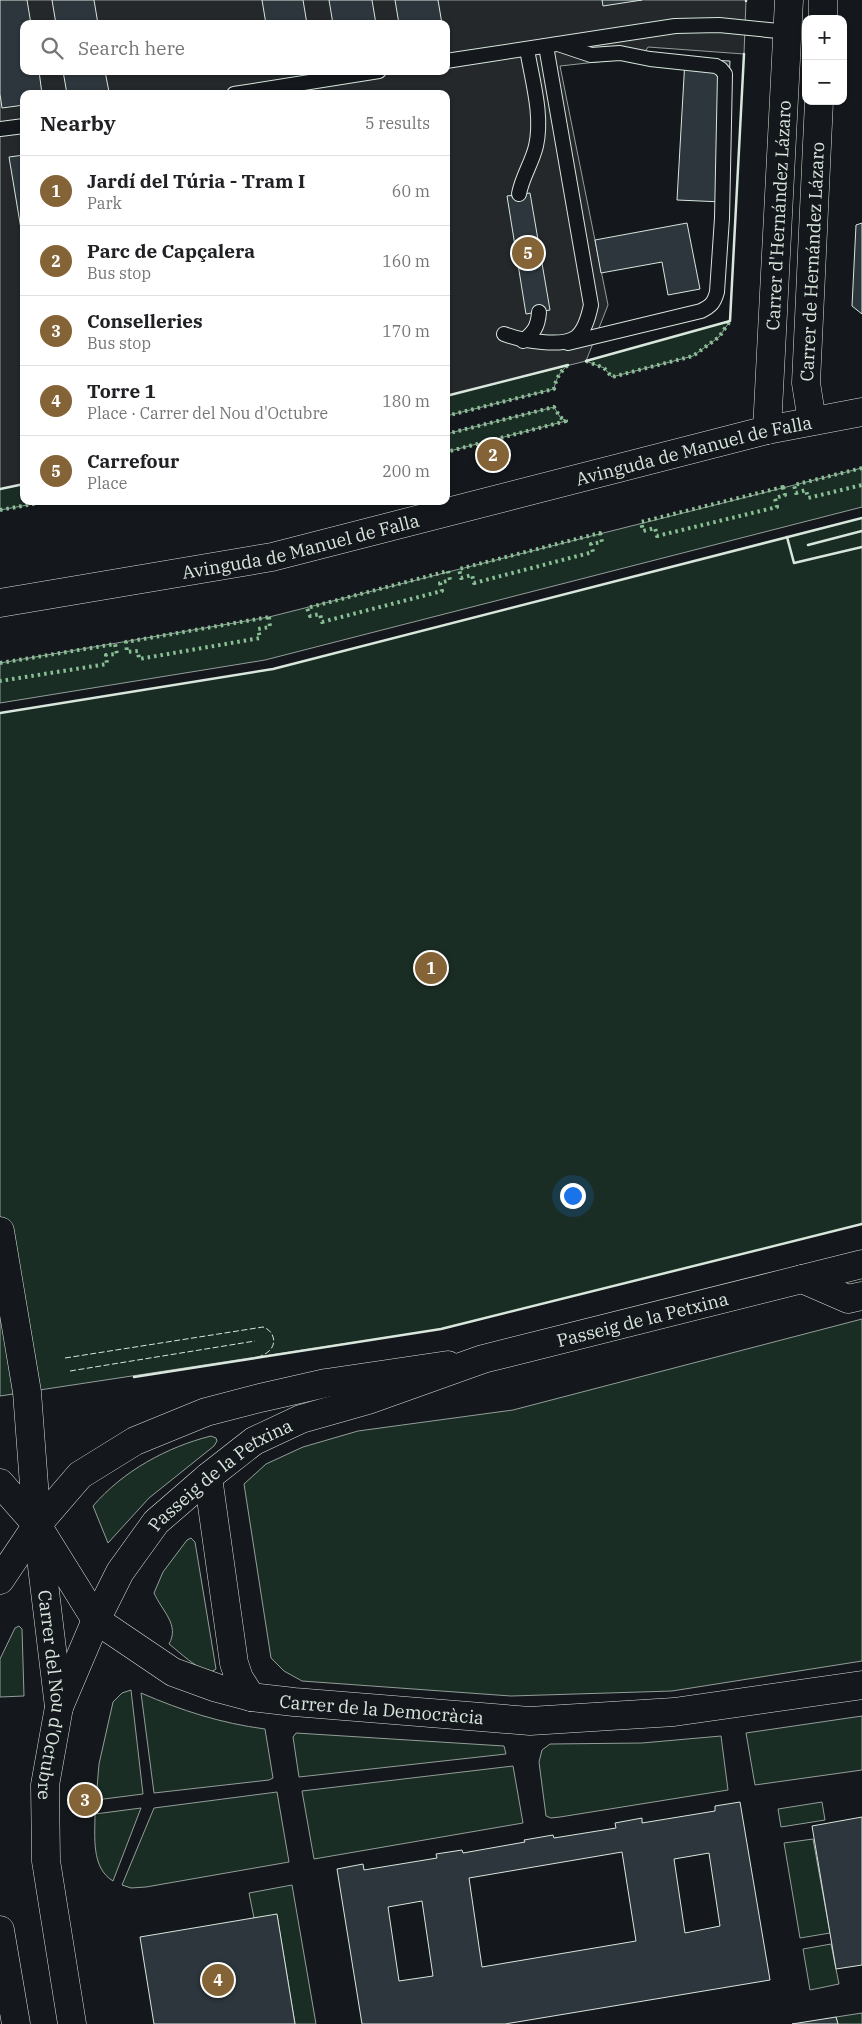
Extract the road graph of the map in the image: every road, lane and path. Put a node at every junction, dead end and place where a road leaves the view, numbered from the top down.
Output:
1 (789, 0) edge
2 (823, 0) edge
3 (822, 15) edge
4 (788, 32) junction
5 (552, 45) junction
6 (527, 49) junction
7 (450, 60) edge
8 (354, 75) edge
9 (259, 90) edge
10 (819, 105) edge
11 (20, 126) edge
12 (0, 129) edge
13 (520, 194) dead end
14 (539, 312) dead end
15 (504, 334) dead end
16 (523, 341) junction
17 (568, 343) junction
18 (862, 412) edge
19 (812, 421) junction
20 (767, 430) junction
21 (0, 603) edge
22 (0, 1231) edge
23 (862, 1264) edge
24 (802, 1279) junction
25 (862, 1296) edge
26 (483, 1359) junction
27 (208, 1477) junction
28 (0, 1483) edge
29 (37, 1525) junction
30 (0, 1580) edge
31 (96, 1620) junction
32 (862, 1685) edge
33 (251, 1697) junction
34 (59, 1707) junction
35 (0, 1930) edge
36 (16, 2024) edge
37 (72, 2024) edge

1 - 4 main road, Carrer d'Hernández Lázaro
2 - 3 main road
4 - 5 lane
4 - 20 main road, Carrer d'Hernández Lázaro
5 - 6 lane
5 - 17 lane
5 - 17 lane
6 - 7 lane
6 - 13 lane
8 - 9 lane
10 - 19 main road, Carrer de Hernández Lázaro
11 - 12 lane
14 - 16 lane
15 - 16 lane
16 - 17 lane
18 - 19 main road, Avinguda de Manuel de Falla
19 - 20 main road, Avinguda de Manuel de Falla
20 - 21 main road, Avinguda de Manuel de Falla
22 - 29 main road, Carrer del Nou d'Octubre
23 - 24 main road, Passeig de la Petxina
24 - 25 main road
24 - 26 main road, Passeig de la Petxina
26 - 27 main road, Passeig de la Petxina
26 - 29 main road, Passeig de la Petxina
27 - 31 main road, Passeig de la Petxina
27 - 33 main road
28 - 29 main road
29 - 30 main road
29 - 31 main road, Carrer de la Democràcia
29 - 34 main road, Carrer del Nou d'Octubre
31 - 33 main road, Carrer de la Democràcia
31 - 34 main road, Passeig de la Petxina
32 - 33 main road, Carrer de la Democràcia
34 - 37 main road, Carrer del Nou d'Octubre
35 - 36 main road

